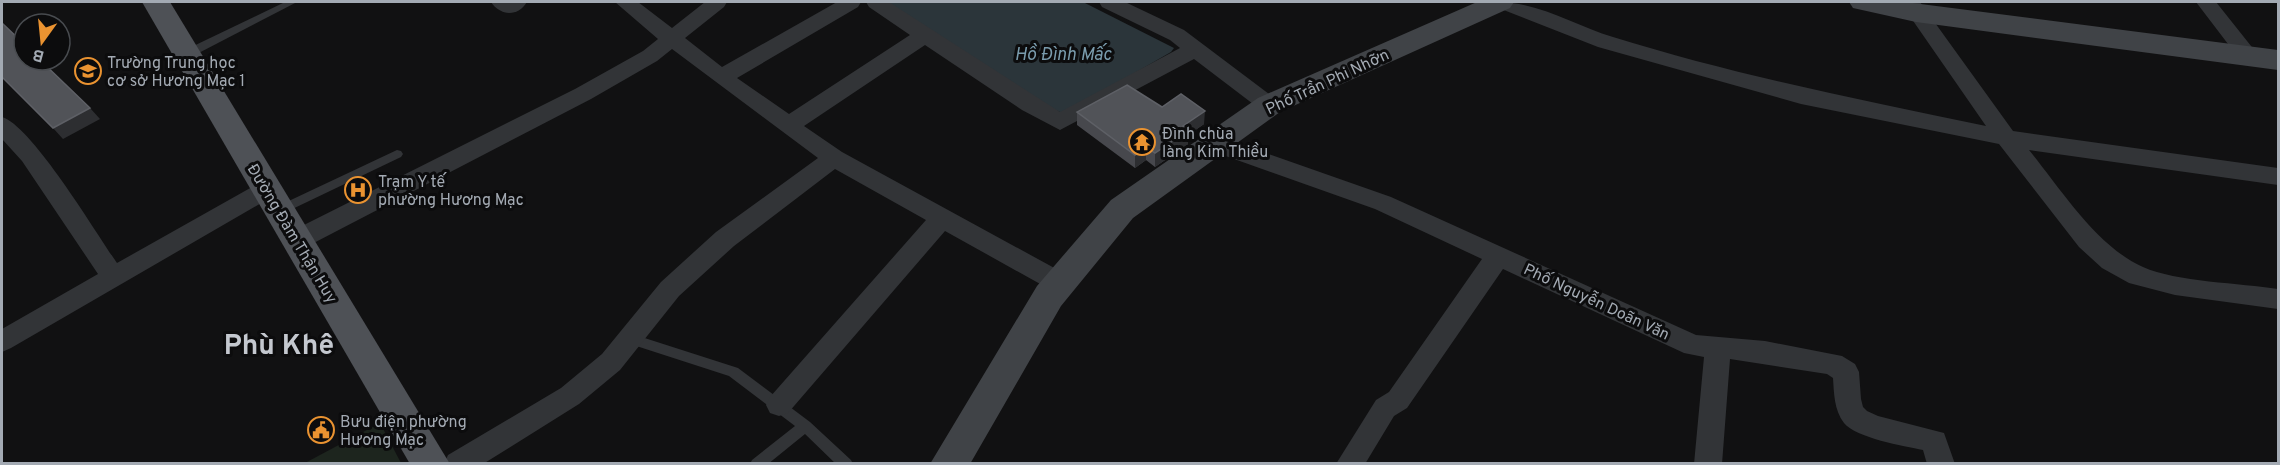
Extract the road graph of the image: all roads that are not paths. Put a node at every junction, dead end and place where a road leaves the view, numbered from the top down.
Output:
1 (156, 2) edge
2 (292, 2) edge
3 (501, 2) edge
4 (517, 2) edge
5 (625, 2) edge
6 (717, 2) edge
7 (851, 2) edge
8 (876, 2) edge
9 (1109, 2) edge
10 (1502, 2) edge
11 (1863, 2) edge
12 (2206, 2) edge
13 (1913, 7) edge
14 (925, 35) junction
15 (673, 37) junction
16 (1195, 49) junction
17 (187, 54) junction
18 (2248, 56) junction
19 (2278, 60) edge
20 (721, 76) junction
21 (1269, 105) junction
22 (2, 125) edge
23 (789, 125) junction
24 (2006, 138) junction
25 (1214, 143) junction
26 (397, 154) dead end
27 (834, 158) junction
28 (2278, 176) edge
29 (274, 200) junction
30 (942, 218) junction
31 (297, 240) junction
32 (1498, 256) junction
33 (113, 277) junction
34 (1060, 284) junction
35 (2278, 299) edge
36 (629, 338) junction
37 (2, 339) edge
38 (1718, 347) junction
39 (779, 405) junction
40 (805, 426) junction
41 (431, 464) edge
42 (458, 464) edge
43 (757, 464) edge
44 (846, 464) edge
45 (949, 464) edge
46 (1350, 464) edge
47 (1708, 464) edge
48 (1941, 464) edge

1 - 17 main road, Đường Đàm Thận Huy
2 - 17 lane
3 - 4 street
5 - 15 street
6 - 15 street
7 - 20 street
8 - 14 street
9 - 16 street
10 - 21 street, Phố Trần Phi Nhỡn
10 - 24 street
11 - 13 street
12 - 18 street
13 - 18 street
13 - 24 street
14 - 16 street
14 - 23 street
15 - 20 street
15 - 31 street
16 - 21 street
17 - 29 main road, Đường Đàm Thận Huy
18 - 19 street
20 - 23 street
21 - 25 street, Phố Trần Phi Nhỡn
22 - 33 street
23 - 27 street
24 - 28 street
24 - 35 street
25 - 32 street, Phố Nguyễn Doãn Văn
25 - 34 street, Phố Trần Phi Nhỡn
26 - 29 lane
27 - 30 street
27 - 36 street
29 - 31 main road, Đường Đàm Thận Huy
29 - 33 street
30 - 34 street
30 - 39 street
31 - 41 main road, Đường Đàm Thận Huy
32 - 38 street, Phố Nguyễn Doãn Văn
32 - 46 street
33 - 37 street
34 - 45 street, Phố Trần Phi Nhỡn
36 - 39 lane
36 - 42 street
38 - 47 street
38 - 48 street, Phố Nguyễn Doãn Văn
39 - 40 lane
40 - 43 lane
40 - 44 lane

